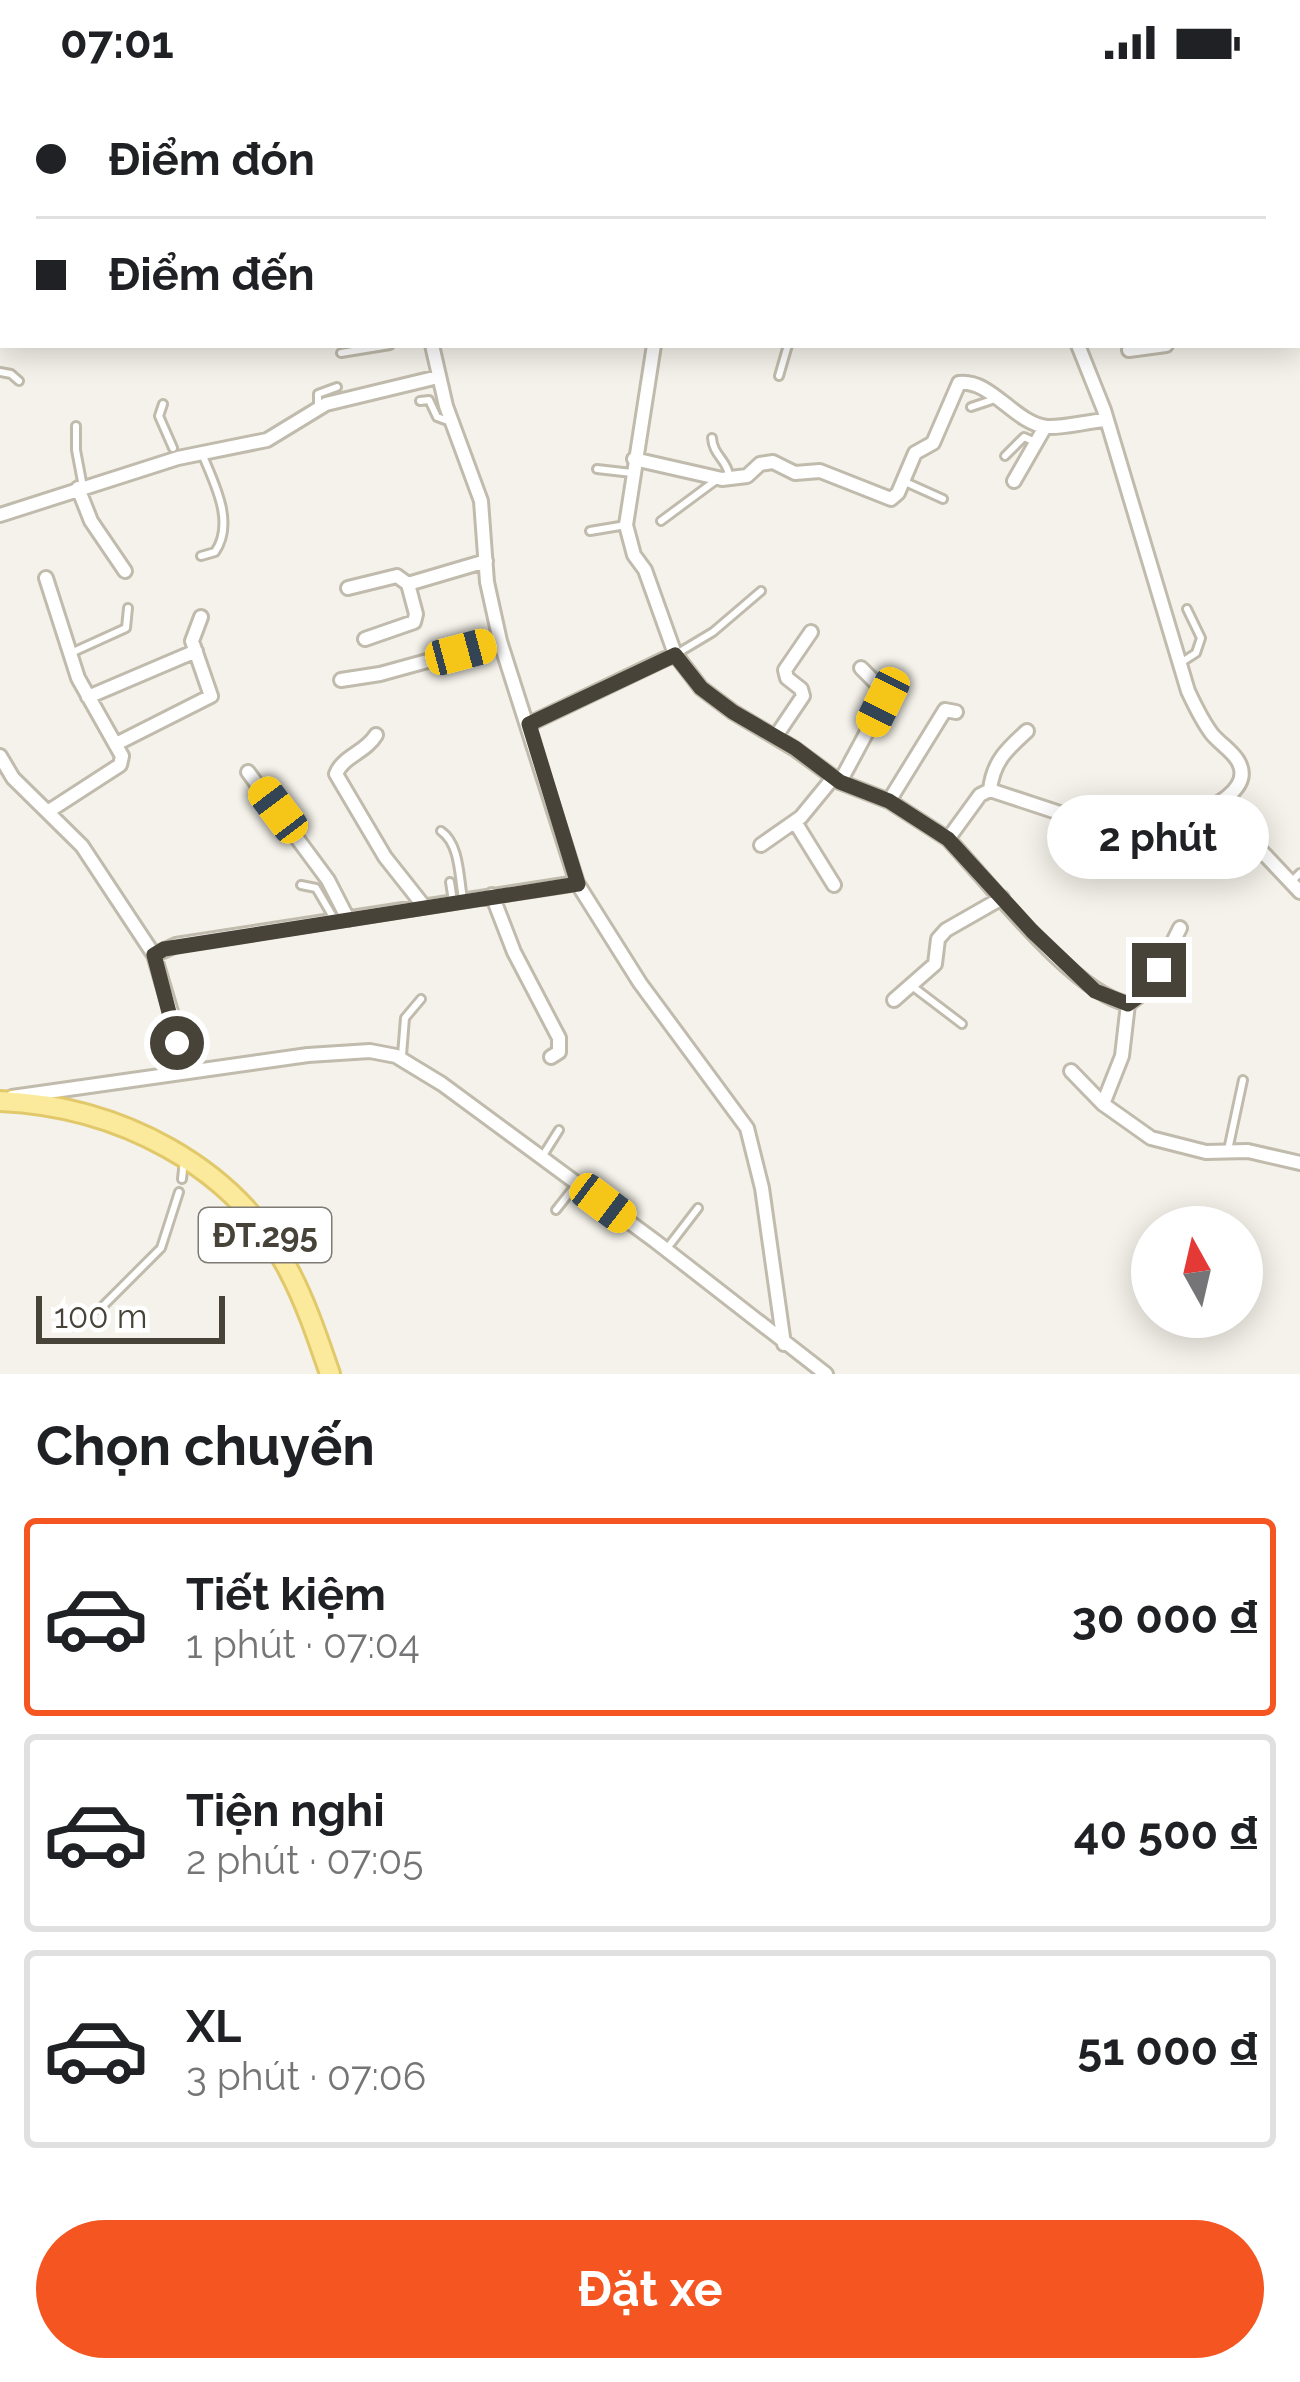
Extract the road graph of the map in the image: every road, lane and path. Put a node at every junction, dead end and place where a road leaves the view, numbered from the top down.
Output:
1 (371, 348) edge
2 (433, 348) edge
3 (653, 348) edge
4 (787, 348) edge
5 (1079, 348) edge
6 (1144, 348) edge
7 (1129, 350) dead end
8 (341, 353) dead end
9 (0, 372) edge
10 (779, 376) dead end
11 (438, 377) junction
12 (19, 381) dead end
13 (337, 387) dead end
14 (994, 399) junction
15 (420, 400) dead end
16 (163, 404) dead end
17 (970, 407) dead end
18 (318, 408) junction
19 (1107, 420) junction
20 (452, 421) junction
21 (76, 426) dead end
22 (1045, 427) junction
23 (712, 439) dead end
24 (1036, 443) junction
25 (202, 452) junction
26 (175, 453) junction
27 (1005, 456) dead end
28 (633, 466) junction
29 (597, 469) dead end
30 (723, 478) junction
31 (904, 481) junction
32 (1014, 482) dead end
33 (80, 488) junction
34 (943, 499) dead end
35 (0, 515) edge
36 (661, 521) dead end
37 (626, 525) junction
38 (590, 531) dead end
39 (201, 556) dead end
40 (485, 561) junction
41 (125, 571) dead end
42 (46, 578) dead end
43 (408, 584) junction
44 (348, 588) dead end
45 (761, 590) dead end
46 (128, 608) dead end
47 (1186, 609) dead end
48 (200, 617) dead end
49 (811, 632) dead end
50 (365, 639) dead end
51 (500, 641) junction
52 (196, 651) junction
53 (71, 653) junction
54 (675, 655) junction
55 (1179, 664) junction
56 (861, 668) dead end
57 (341, 680) dead end
58 (88, 697) junction
59 (956, 712) dead end
60 (529, 724) junction
61 (1027, 731) dead end
62 (376, 735) dead end
63 (776, 736) junction
64 (116, 744) junction
65 (0, 756) edge
66 (248, 772) dead end
67 (836, 780) junction
68 (990, 790) junction
69 (889, 801) junction
70 (1218, 805) junction
71 (49, 811) junction
72 (795, 822) junction
73 (441, 831) dead end
74 (948, 839) junction
75 (761, 845) dead end
76 (450, 882) dead end
77 (1297, 882) edge
78 (578, 884) junction
79 (301, 885) dead end
80 (835, 885) dead end
81 (492, 895) junction
82 (1002, 898) junction
83 (458, 900) junction
84 (423, 905) junction
85 (341, 920) junction
86 (1180, 928) dead end
87 (154, 955) junction
88 (911, 986) junction
89 (421, 999) dead end
90 (894, 1000) dead end
91 (1128, 1004) junction
92 (962, 1024) dead end
93 (551, 1057) dead end
94 (402, 1059) junction
95 (181, 1071) junction
96 (1071, 1071) dead end
97 (1244, 1080) dead end
98 (0, 1100) edge
99 (1103, 1104) junction
100 (560, 1130) dead end
101 (1227, 1153) junction
102 (185, 1156) junction
103 (542, 1157) junction
104 (1300, 1163) edge
105 (182, 1179) dead end
106 (577, 1184) junction
107 (179, 1192) dead end
108 (698, 1208) dead end
109 (556, 1210) dead end
110 (666, 1250) junction
111 (100, 1309) dead end
112 (784, 1344) junction
113 (330, 1374) edge
114 (826, 1374) edge

1 - 8 lane
2 - 11 street
3 - 28 street
4 - 10 lane
5 - 19 street
6 - 7 street
9 - 12 lane
11 - 18 street
11 - 20 street
13 - 18 lane
14 - 17 lane
14 - 22 street
14 - 31 street
15 - 20 lane
16 - 26 lane
18 - 25 street
19 - 22 street
19 - 55 street
20 - 40 street
21 - 33 lane
22 - 24 street
23 - 30 lane
24 - 27 lane
24 - 32 street
25 - 26 street
25 - 39 lane
26 - 33 street
28 - 29 lane
28 - 30 street
28 - 37 street
30 - 31 street
30 - 36 lane
31 - 34 lane
33 - 35 street
33 - 41 street
37 - 38 lane
37 - 54 street
40 - 43 street
40 - 51 street
42 - 53 street
43 - 44 street
43 - 50 street
45 - 54 lane
46 - 53 lane
47 - 55 lane
48 - 52 street
49 - 63 street
51 - 57 street
51 - 60 street
52 - 58 street
52 - 64 street
53 - 58 street
54 - 60 street
54 - 63 street
55 - 70 street
56 - 67 street
58 - 64 street
59 - 69 street
60 - 78 street
61 - 68 street
62 - 84 street
63 - 67 street
64 - 71 street
65 - 71 street
66 - 85 street
67 - 69 street
67 - 72 street
68 - 70 street
68 - 74 street
69 - 74 street
70 - 77 street
71 - 87 street
72 - 75 street
72 - 80 street
73 - 83 lane
74 - 82 street
76 - 83 lane
78 - 81 street
78 - 112 street
79 - 85 lane
81 - 83 street
81 - 93 street
82 - 88 street
82 - 91 street
83 - 84 street
84 - 85 street
85 - 87 street
86 - 91 street
87 - 95 street
88 - 90 street
88 - 92 lane
89 - 94 lane
91 - 99 street
94 - 95 street
94 - 103 street
95 - 98 street
96 - 99 street
97 - 101 lane
98 - 102 main road, ĐT.295
99 - 101 street
100 - 103 lane
101 - 104 street
102 - 105 lane
102 - 113 main road, ĐT.295
103 - 106 street
106 - 109 lane
106 - 110 street
107 - 111 lane
108 - 110 lane
110 - 112 street
112 - 114 street

